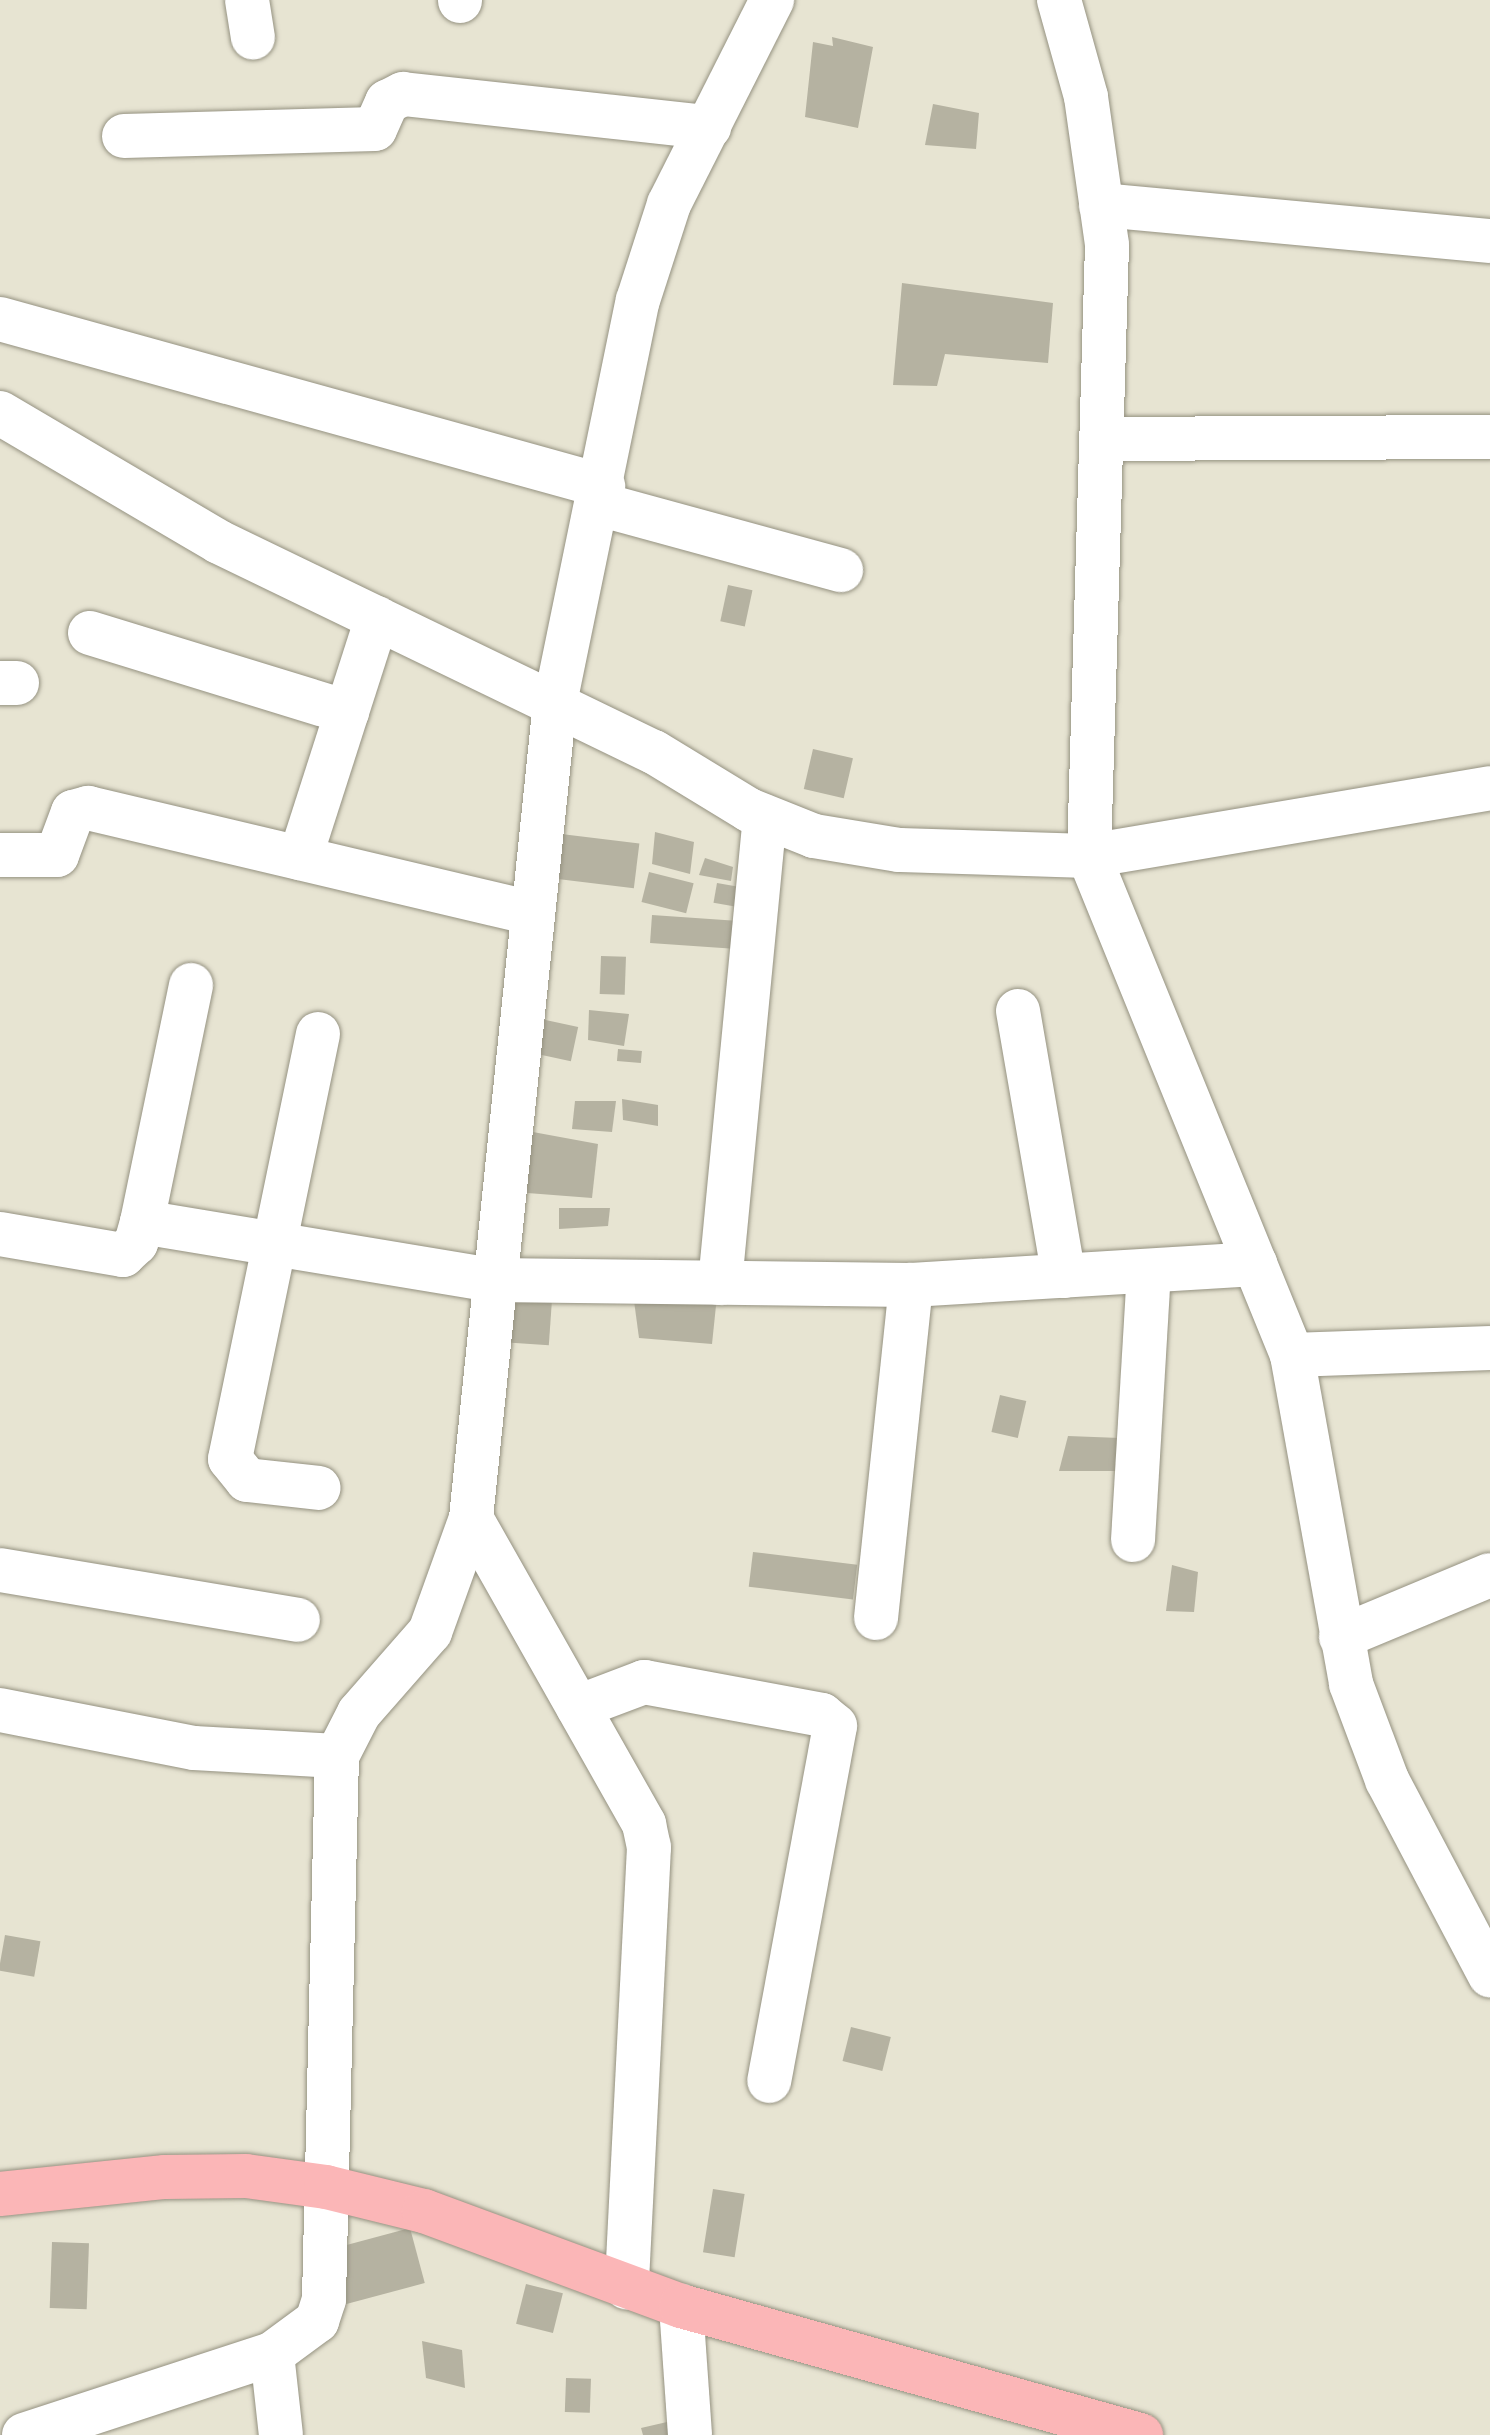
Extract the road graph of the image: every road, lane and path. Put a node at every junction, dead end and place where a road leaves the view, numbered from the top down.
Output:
1 (772, 0) edge
2 (1059, 0) edge
3 (709, 127) junction
4 (124, 136) dead end
5 (1101, 205) junction
6 (1490, 241) edge
7 (0, 319) edge
8 (0, 413) edge
9 (1490, 437) edge
10 (1101, 439) junction
11 (601, 495) junction
12 (841, 570) dead end
13 (377, 618) junction
14 (90, 633) dead end
15 (555, 703) junction
16 (347, 712) junction
17 (1490, 788) edge
18 (765, 817) junction
19 (0, 855) edge
20 (1089, 856) junction
21 (300, 858) junction
22 (533, 913) junction
23 (191, 985) dead end
24 (1018, 1011) dead end
25 (318, 1034) dead end
26 (142, 1222) junction
27 (0, 1234) edge
28 (271, 1248) junction
29 (1255, 1264) junction
30 (1149, 1271) junction
31 (1064, 1276) junction
32 (494, 1280) junction
33 (720, 1283) junction
34 (911, 1285) junction
35 (1490, 1348) edge
36 (1292, 1355) junction
37 (319, 1488) dead end
38 (471, 1518) junction
39 (1133, 1540) dead end
40 (0, 1570) edge
41 (1490, 1575) edge
42 (876, 1618) dead end
43 (298, 1620) dead end
44 (1341, 1637) junction
45 (578, 1707) junction
46 (0, 1710) edge
47 (337, 1756) junction
48 (1490, 1975) edge
49 (769, 2081) dead end
50 (326, 2187) junction
51 (0, 2194) edge
52 (627, 2287) junction
53 (681, 2306) junction
54 (272, 2354) junction
55 (1123, 2433) edge
56 (24, 2435) edge
57 (281, 2435) edge
58 (690, 2435) edge

1 - 3 street
2 - 5 street
3 - 4 street
3 - 11 street
5 - 6 street
5 - 10 street
7 - 11 street
8 - 13 street
9 - 10 street
10 - 20 street
11 - 12 street
11 - 15 street
13 - 15 street
13 - 16 street
14 - 16 street
15 - 18 street
15 - 22 street
16 - 21 street
17 - 20 street
18 - 20 street
18 - 33 street
19 - 21 street
20 - 29 street
21 - 22 street
22 - 32 street
23 - 26 street
24 - 31 street
25 - 28 street
26 - 27 street
26 - 28 street
28 - 32 street
28 - 37 street
29 - 30 street
29 - 36 street
30 - 31 street
30 - 39 street
31 - 34 street
32 - 33 street
32 - 38 street
33 - 34 street
34 - 42 street
35 - 36 street
36 - 44 street
38 - 45 street
38 - 47 street
40 - 43 street
41 - 44 street
44 - 48 street
45 - 49 street
45 - 52 street
46 - 47 street
47 - 50 street
50 - 51 main road
50 - 52 main road
50 - 54 street
52 - 53 main road
53 - 55 main road
53 - 58 street
54 - 56 street
54 - 57 street

